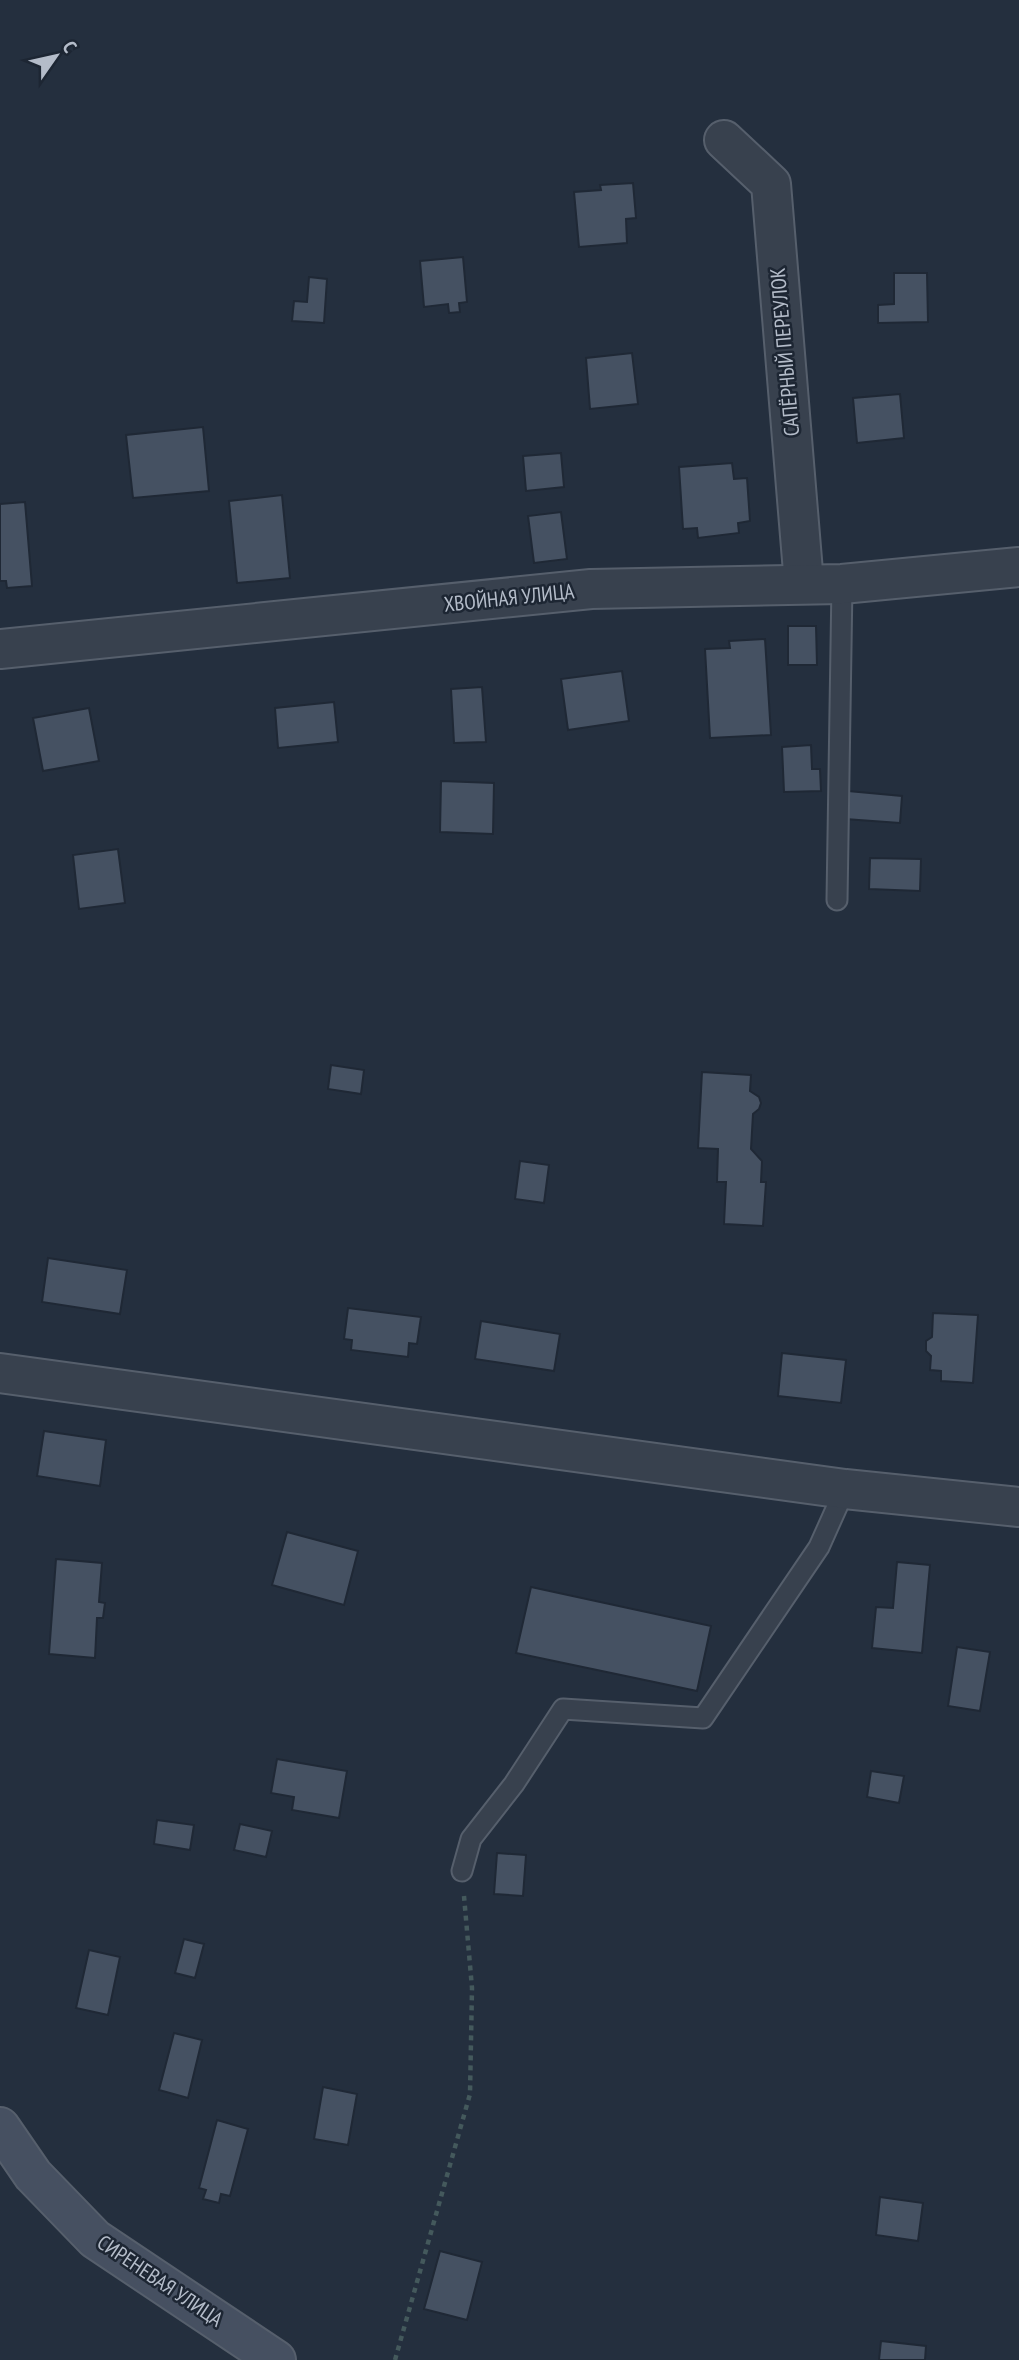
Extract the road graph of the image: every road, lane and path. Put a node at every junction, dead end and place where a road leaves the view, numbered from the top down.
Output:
1 (724, 141) dead end
2 (1019, 567) edge
3 (804, 584) junction
4 (842, 584) junction
5 (0, 649) edge
6 (837, 900) dead end
7 (0, 1373) edge
8 (845, 1489) junction
9 (1019, 1507) edge
10 (462, 1871) joint
11 (0, 2127) edge
12 (276, 2360) edge
13 (395, 2360) edge

1 - 3 street, САПЁРНЫЙ ПЕРЕУЛОК
2 - 4 street, ХВОЙНАЯ УЛИЦА
3 - 4 street, ХВОЙНАЯ УЛИЦА
3 - 5 street, ХВОЙНАЯ УЛИЦА
4 - 6 lane
7 - 8 street
8 - 9 street
8 - 10 lane
10 - 13 path
11 - 12 street, СИРЕНЕВАЯ УЛИЦА

